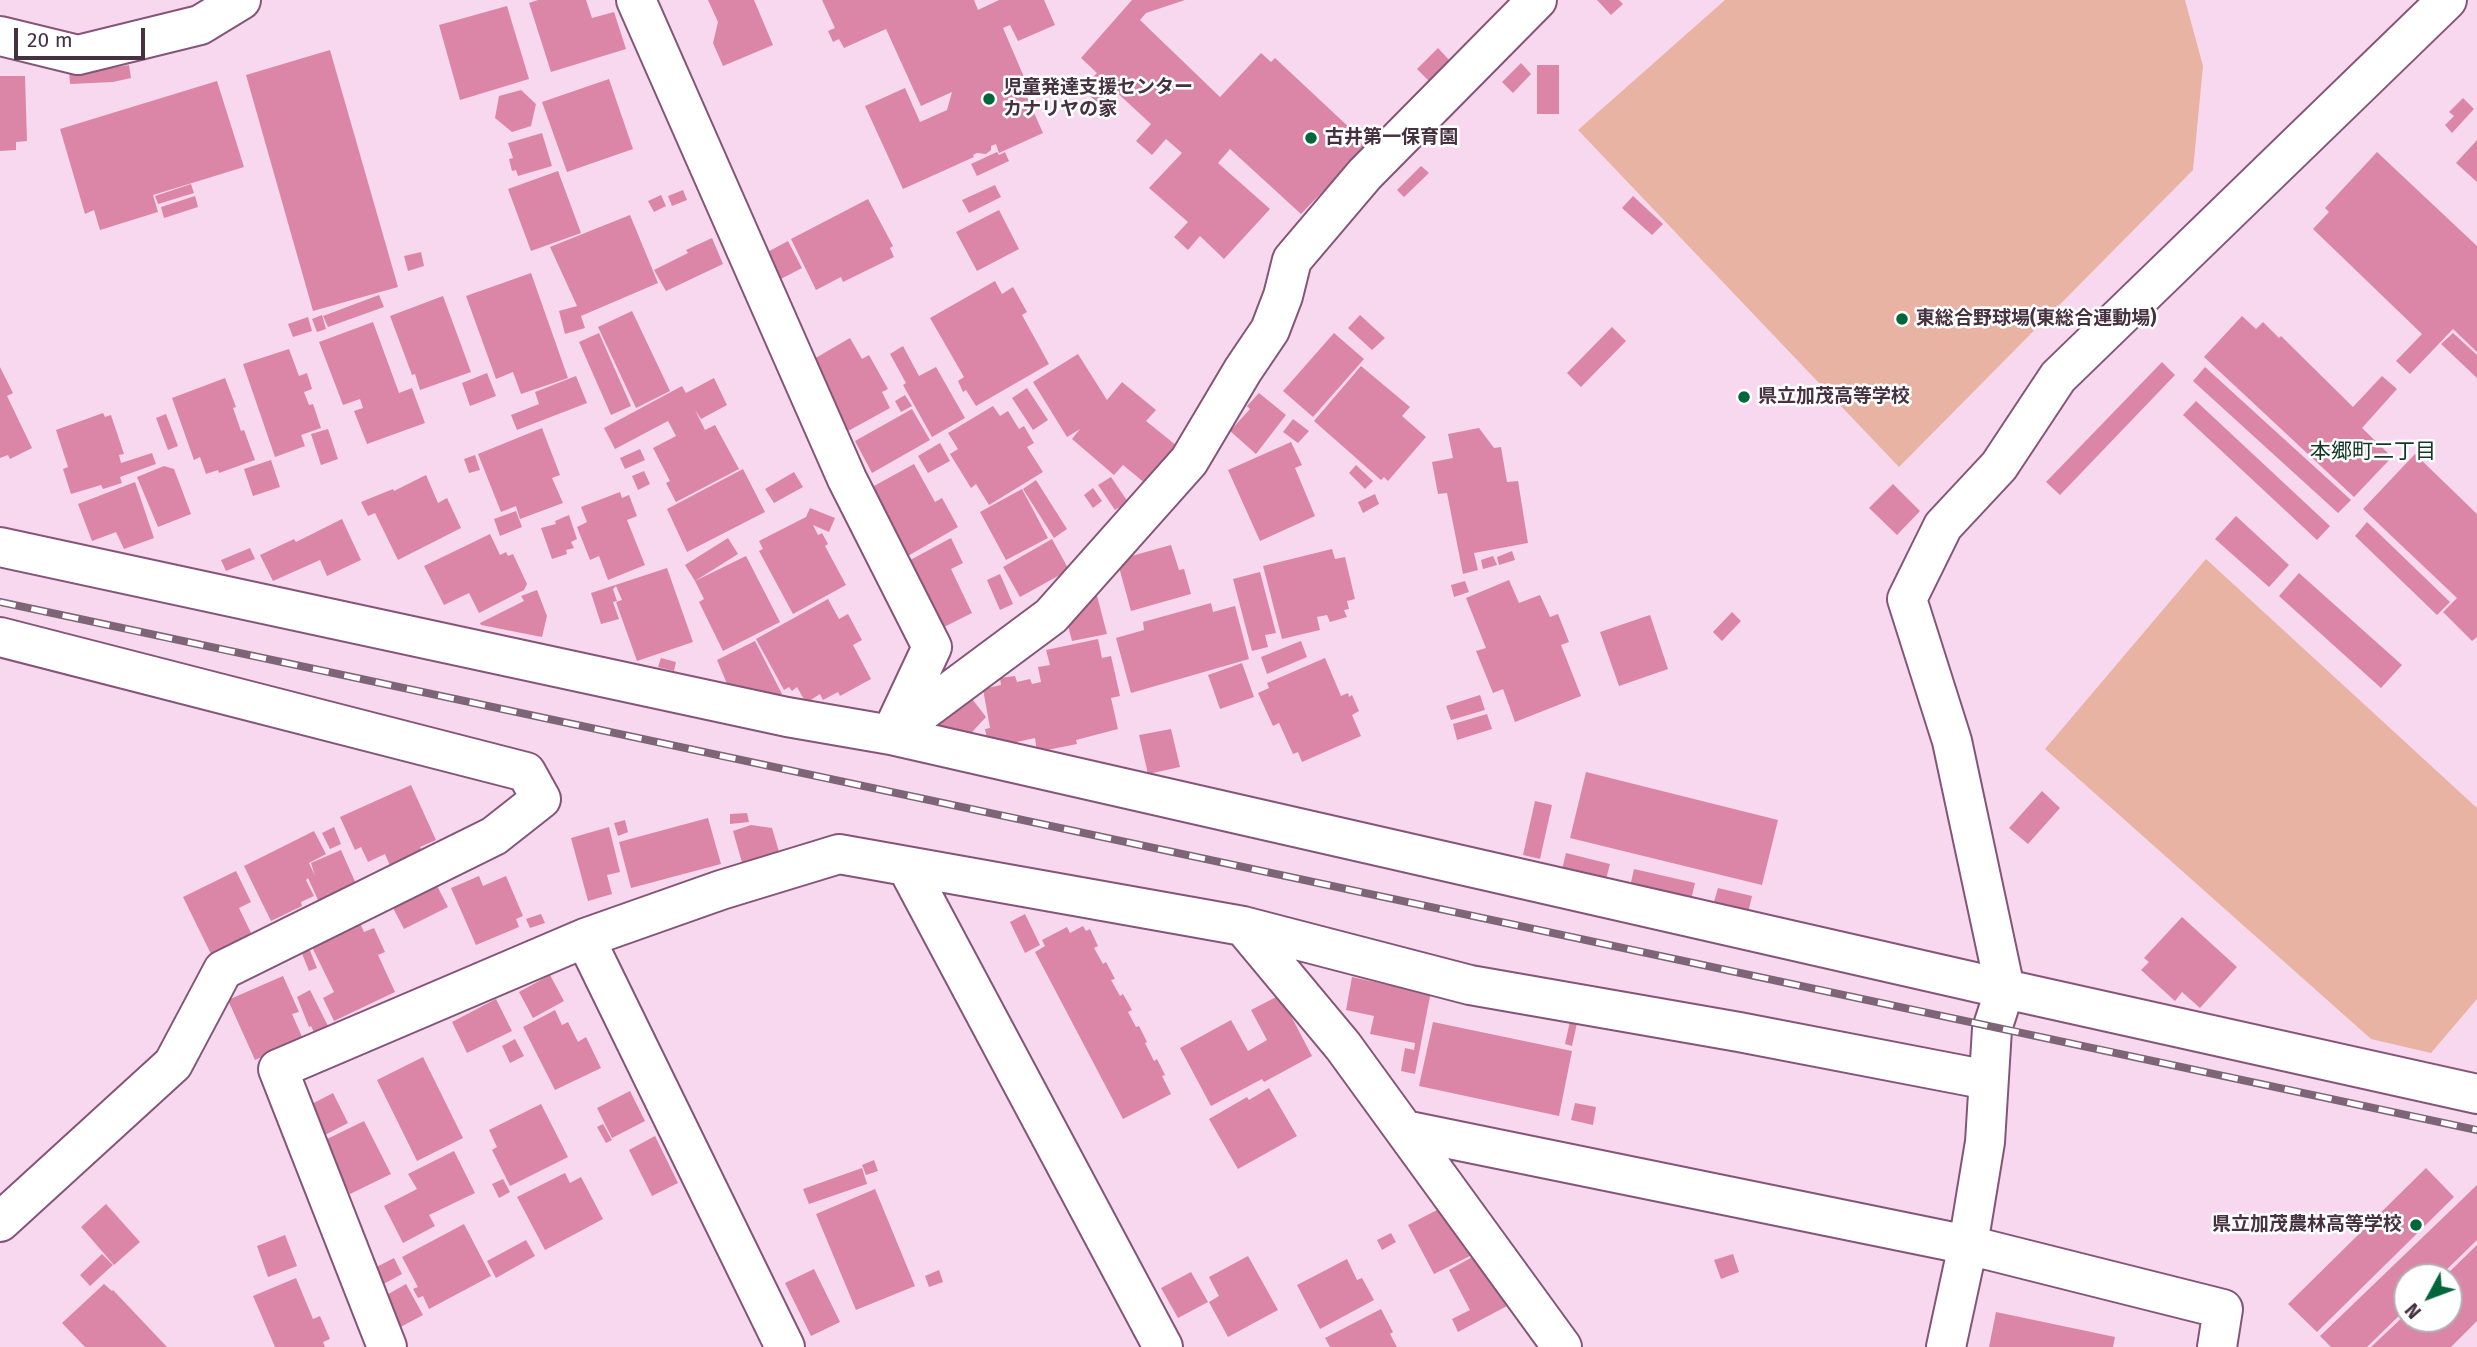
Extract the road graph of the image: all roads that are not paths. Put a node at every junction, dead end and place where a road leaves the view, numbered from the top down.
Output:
1 (242, 0) edge
2 (636, 0) edge
3 (1537, 0) edge
4 (2447, 0) edge
5 (0, 36) edge
6 (0, 547) edge
7 (0, 637) edge
8 (891, 735) junction
9 (907, 867) junction
10 (1243, 926) junction
11 (585, 938) junction
12 (2005, 989) junction
13 (1988, 1080) junction
14 (2477, 1094) edge
15 (1405, 1130) junction
16 (0, 1222) edge
17 (1968, 1245) junction
18 (387, 1347) edge
19 (785, 1347) edge
20 (1163, 1347) edge
21 (1562, 1347) edge
22 (1945, 1347) edge
23 (2217, 1347) edge

1 - 5 street
2 - 8 street
3 - 8 street
4 - 12 street
6 - 8 street
7 - 16 street
8 - 12 street
9 - 10 street
9 - 11 street
9 - 20 street
10 - 13 street
10 - 15 street
11 - 18 street
11 - 19 street
12 - 13 street
12 - 14 street
13 - 17 street
15 - 17 street
15 - 21 street
17 - 22 street
17 - 23 street

